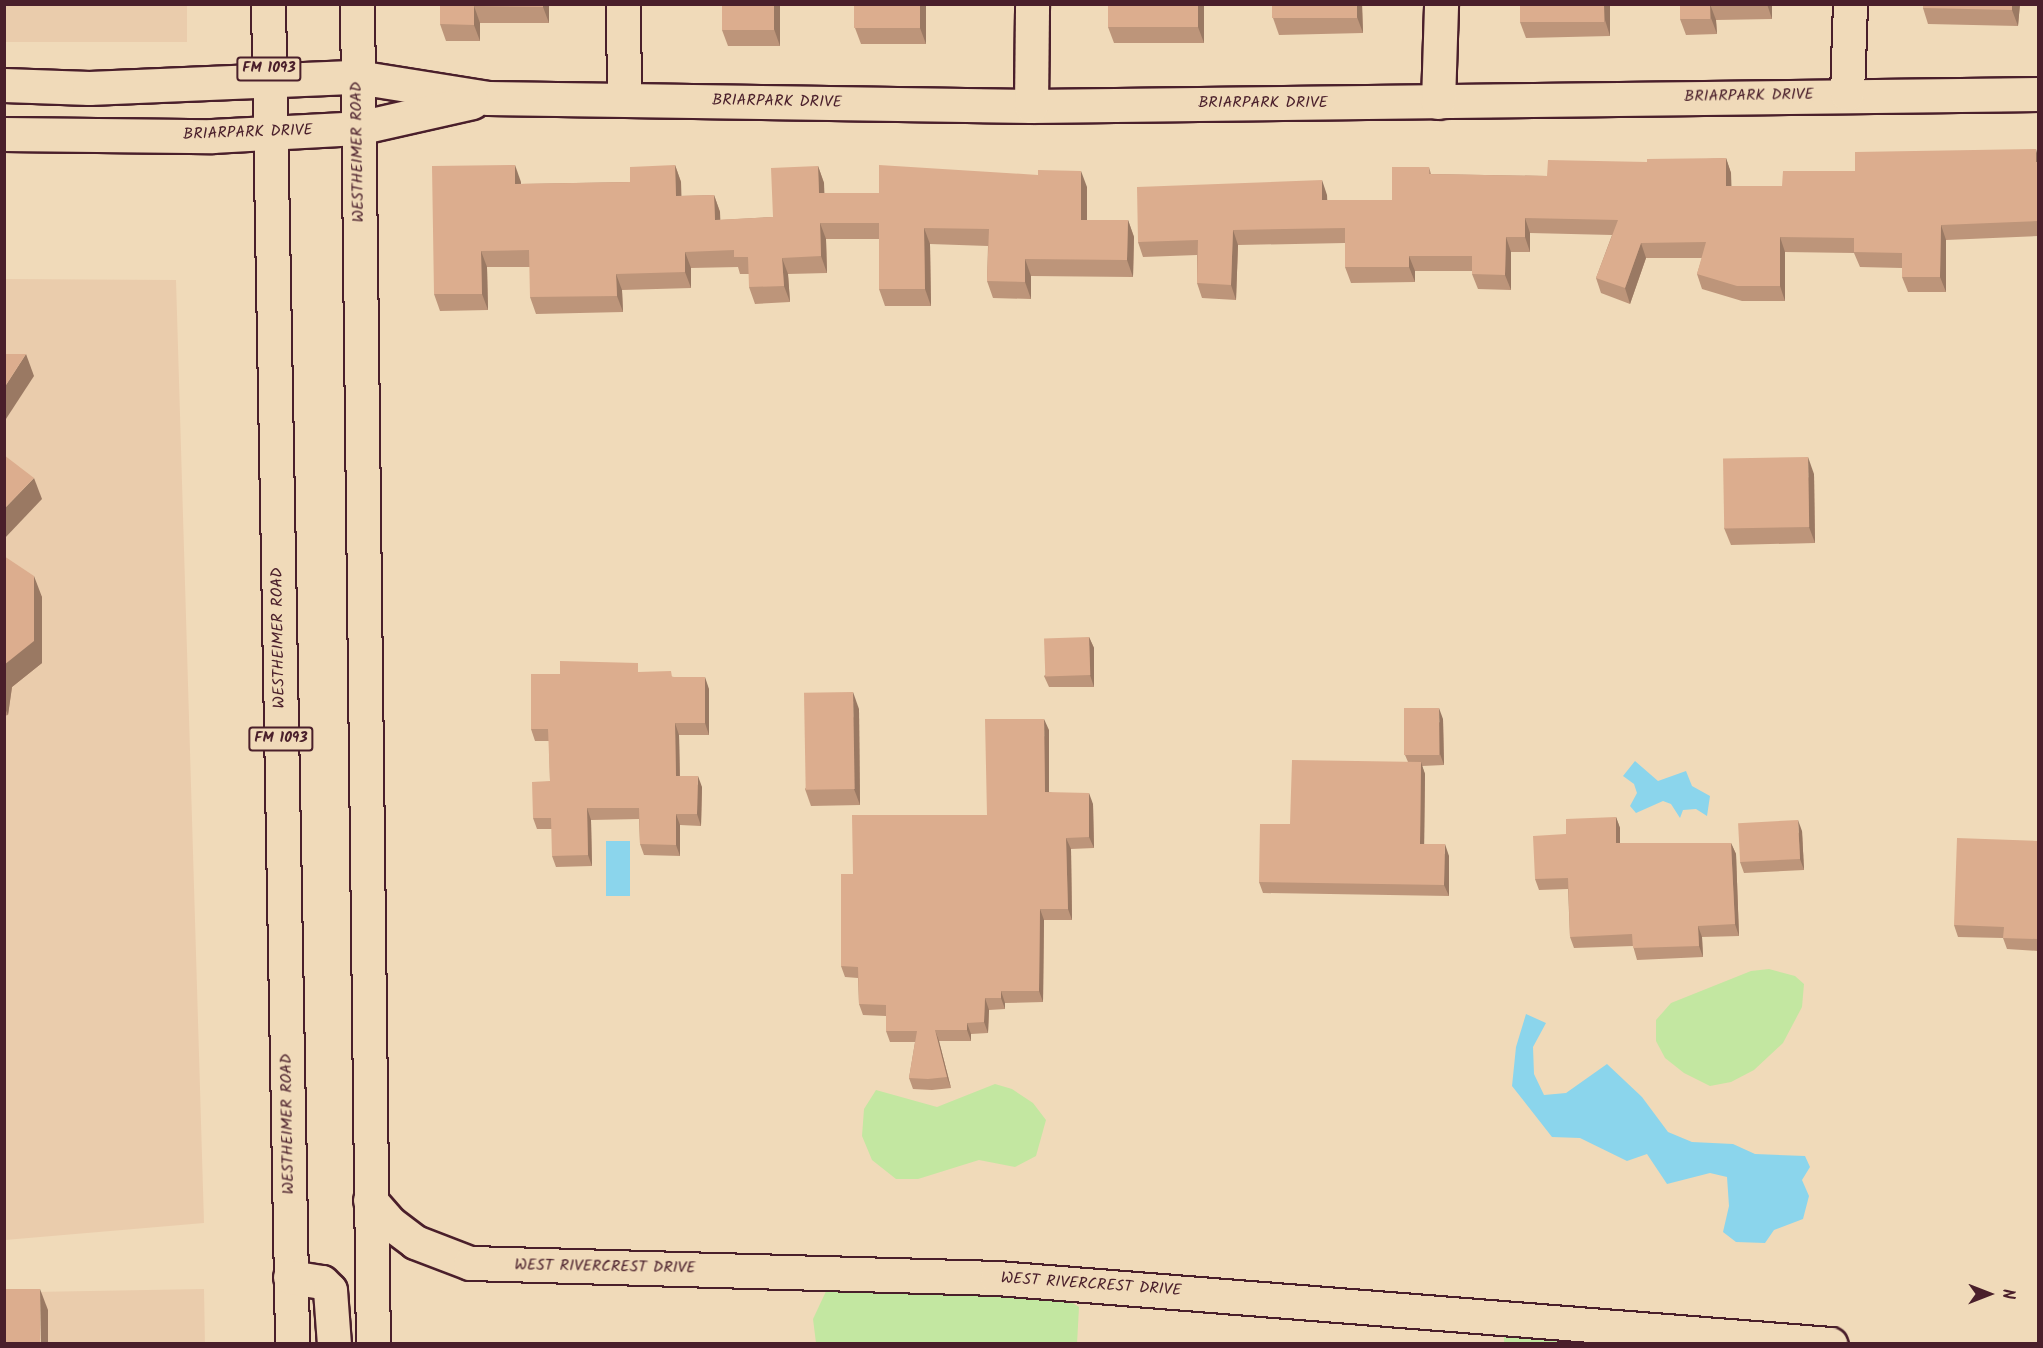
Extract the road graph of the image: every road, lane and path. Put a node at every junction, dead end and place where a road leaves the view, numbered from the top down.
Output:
1 (268, 4) edge
2 (357, 4) edge
3 (623, 4) edge
4 (1032, 4) edge
5 (1441, 4) edge
6 (1850, 4) edge
7 (357, 77) junction
8 (269, 80) junction
9 (4, 86) edge
10 (1847, 94) junction
11 (2038, 94) edge
12 (488, 98) junction
13 (624, 99) junction
14 (1438, 102) junction
15 (1030, 106) junction
16 (358, 128) junction
17 (4, 134) edge
18 (270, 134) junction
19 (370, 1200) junction
20 (290, 1277) junction
21 (292, 1344) edge
22 (334, 1344) edge
23 (373, 1344) edge
24 (1830, 1344) edge

1 - 8 street, WESTHEIMER ROAD / FM 1093
2 - 7 street, WESTHEIMER ROAD
3 - 13 street
4 - 15 street
5 - 14 street
6 - 10 street
7 - 8 street, BRIARPARK DRIVE
7 - 12 street, BRIARPARK DRIVE
7 - 16 street, WESTHEIMER ROAD
8 - 9 street, BRIARPARK DRIVE
8 - 18 street, WESTHEIMER ROAD / FM 1093
10 - 11 street, BRIARPARK DRIVE
10 - 14 street, BRIARPARK DRIVE
12 - 13 street, BRIARPARK DRIVE
12 - 16 street, BRIARPARK DRIVE
13 - 15 street, BRIARPARK DRIVE
14 - 15 street, BRIARPARK DRIVE
16 - 18 street, BRIARPARK DRIVE
16 - 19 street, WESTHEIMER ROAD
17 - 18 street, BRIARPARK DRIVE
18 - 20 street, WESTHEIMER ROAD / FM 1093
19 - 23 street, WESTHEIMER ROAD
19 - 24 street, WEST RIVERCREST DRIVE
20 - 21 street, WESTHEIMER ROAD / FM 1093
20 - 22 street

